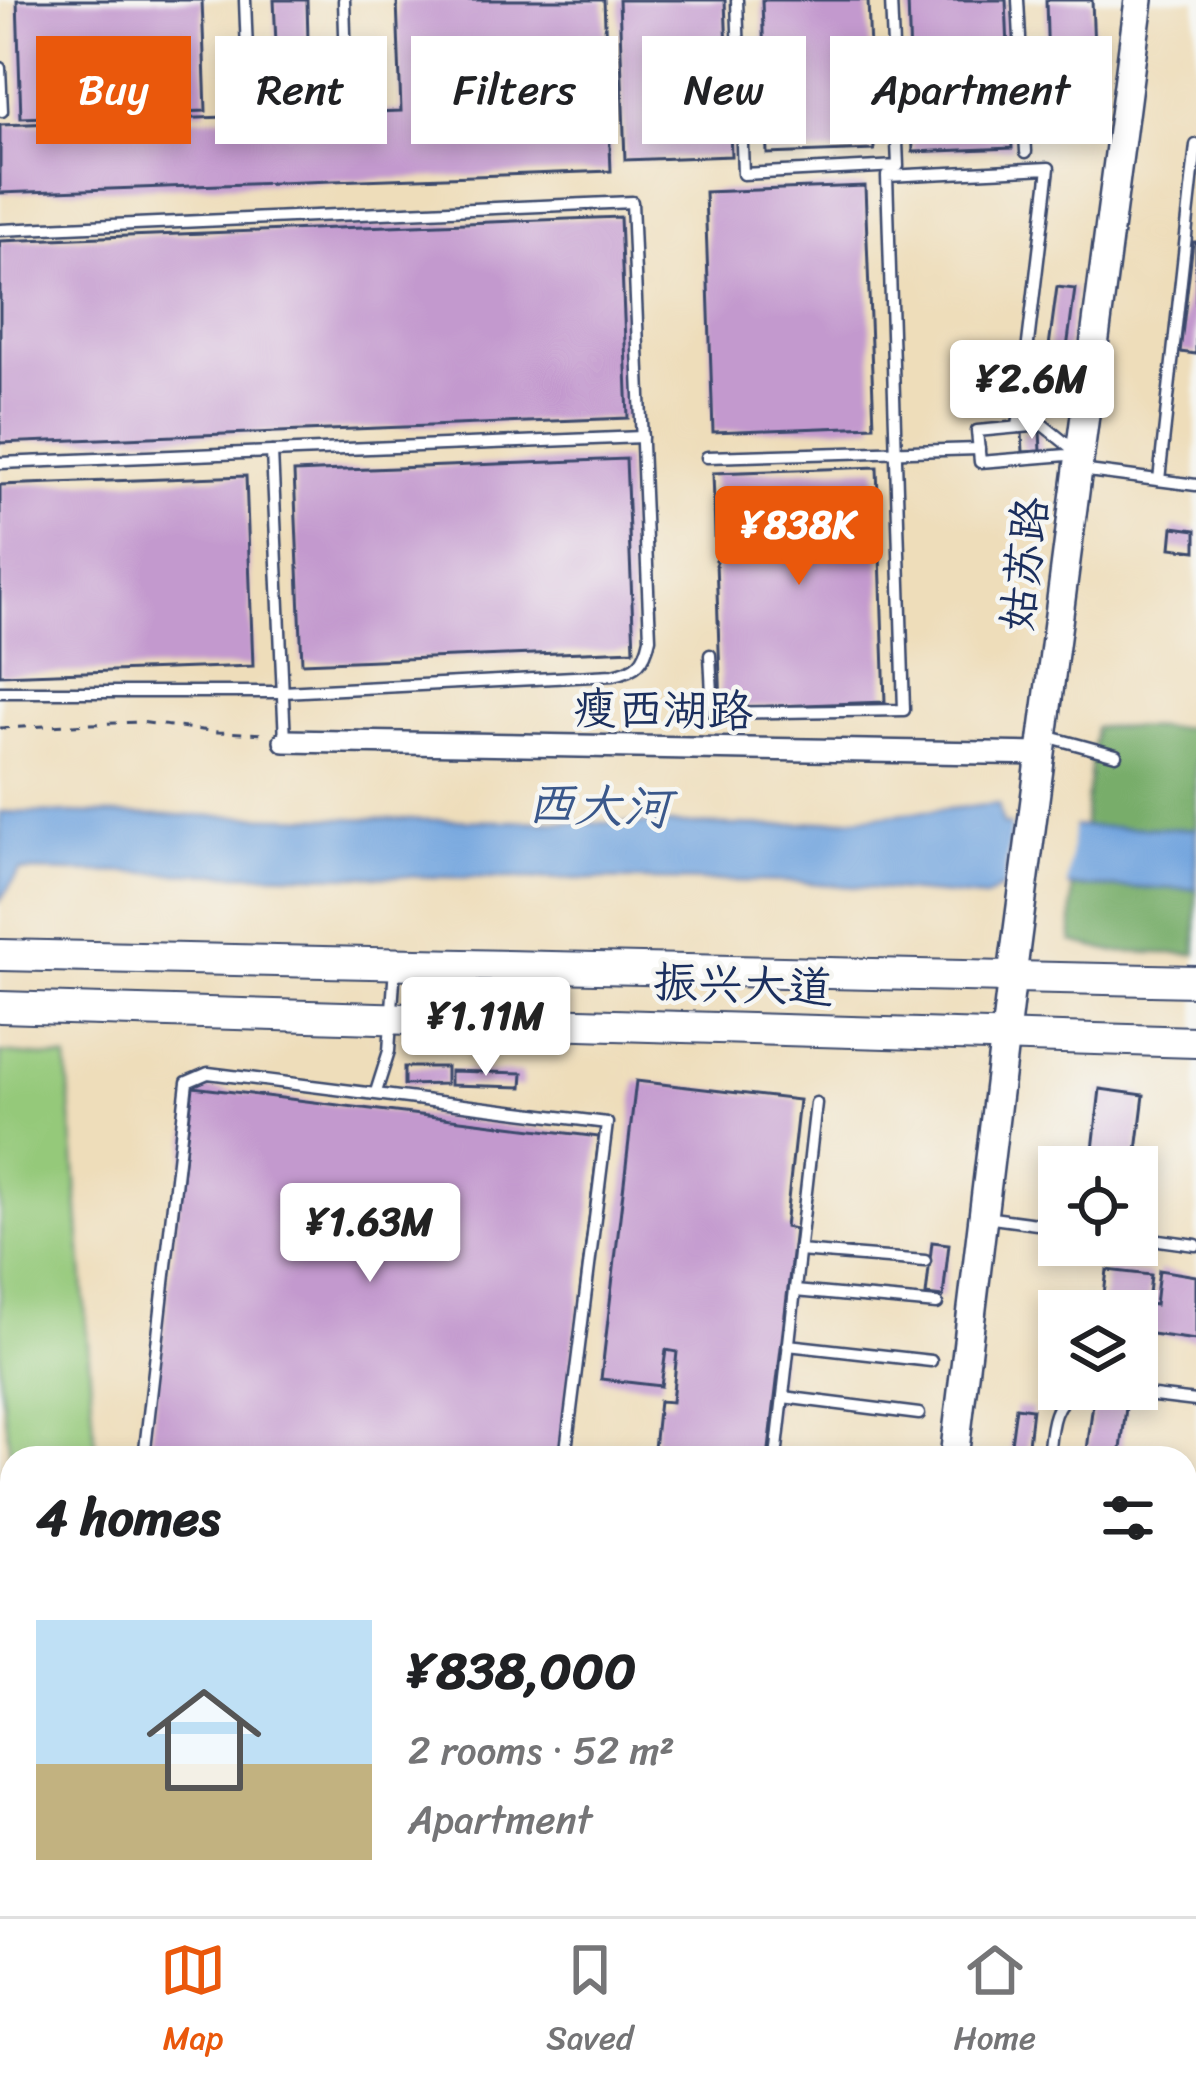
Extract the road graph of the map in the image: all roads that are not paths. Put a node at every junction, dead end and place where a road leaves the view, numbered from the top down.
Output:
1 (245, 0) edge
2 (344, 0) edge
3 (737, 0) edge
4 (891, 0) edge
5 (1018, 0) edge
6 (1139, 0) edge
7 (246, 36) edge
8 (345, 36) edge
9 (0, 68) edge
10 (2, 111) edge
11 (1196, 145) edge
12 (1026, 152) dead end
13 (0, 230) edge
14 (1018, 427) junction
15 (642, 437) junction
16 (979, 449) junction
17 (272, 452) junction
18 (896, 452) junction
19 (707, 457) dead end
20 (1078, 462) junction
21 (0, 463) edge
22 (1159, 480) junction
23 (1196, 485) edge
24 (710, 655) dead end
25 (0, 692) edge
26 (284, 692) junction
27 (285, 741) joint
28 (1115, 755) dead end
29 (1040, 757) junction
30 (0, 955) edge
31 (395, 963) junction
32 (1012, 976) junction
33 (1196, 981) edge
34 (0, 1007) edge
35 (392, 1018) junction
36 (1005, 1037) junction
37 (1196, 1042) edge
38 (376, 1092) junction
39 (816, 1103) dead end
40 (983, 1217) junction
41 (1038, 1224) edge
42 (1158, 1239) edge
43 (1196, 1244) edge
44 (799, 1251) junction
45 (925, 1261) dead end
46 (795, 1291) junction
47 (937, 1304) dead end
48 (788, 1345) junction
49 (931, 1361) dead end
50 (1158, 1396) edge
51 (783, 1397) junction
52 (1196, 1401) edge
53 (1056, 1410) edge
54 (920, 1414) dead end
55 (145, 1446) edge
56 (567, 1446) edge
57 (777, 1446) edge
58 (956, 1446) edge
59 (1050, 1446) edge

1 - 7 lane
2 - 8 lane
3 - 4 lane
5 - 12 lane
6 - 20 street, 姑苏路
9 - 10 lane
11 - 22 lane
13 - 15 lane
14 - 16 lane
14 - 18 lane
14 - 20 lane
15 - 17 lane
15 - 26 lane
16 - 18 lane
16 - 20 lane
17 - 21 lane
17 - 26 lane
18 - 19 lane
18 - 24 lane
20 - 22 lane
20 - 29 street, 姑苏路
22 - 23 lane
25 - 26 lane
26 - 27 lane
27 - 29 street, 瘦西湖路
28 - 29 lane
29 - 32 street, 姑苏路
30 - 31 main road, 振兴大道
31 - 32 main road, 振兴大道
31 - 35 lane
32 - 33 main road, 振兴大道
32 - 36 street
34 - 35 main road, 振兴大道
35 - 36 main road, 振兴大道
35 - 38 lane
36 - 37 main road, 振兴大道
36 - 40 street
38 - 55 lane
38 - 56 lane
39 - 44 lane
40 - 41 lane
40 - 58 street
42 - 43 lane
44 - 45 lane
44 - 46 lane
46 - 47 lane
46 - 48 lane
48 - 49 lane
48 - 51 lane
50 - 52 lane
51 - 54 lane
51 - 57 lane
53 - 59 lane

